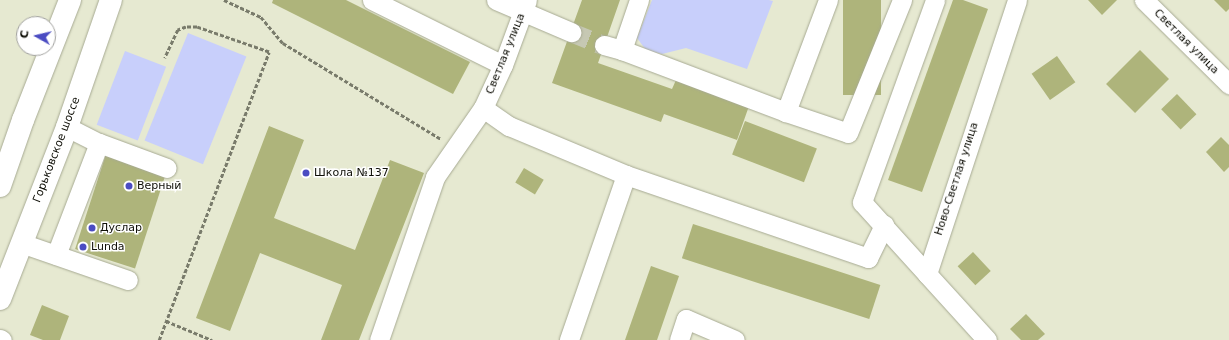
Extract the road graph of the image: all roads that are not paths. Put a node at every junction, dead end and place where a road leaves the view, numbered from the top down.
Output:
1 (70, 0) edge
2 (112, 0) edge
3 (372, 0) edge
4 (496, 0) edge
5 (639, 0) edge
6 (828, 0) edge
7 (902, 0) edge
8 (935, 0) edge
9 (1016, 0) edge
10 (1144, 0) edge
11 (525, 7) edge
12 (571, 32) tunnel mouth
13 (503, 65) junction
14 (1229, 84) edge
15 (483, 108) junction
16 (786, 112) junction
17 (67, 127) junction
18 (99, 143) junction
19 (167, 168) dead end
20 (626, 175) junction
21 (0, 186) edge
22 (884, 225) junction
23 (21, 243) junction
24 (56, 255) junction
25 (927, 274) junction
26 (128, 280) dead end
27 (0, 299) edge
28 (379, 340) edge
29 (569, 340) edge
30 (679, 340) edge
31 (735, 340) edge
32 (987, 340) edge

1 - 21 main road
2 - 17 main road, Горьковское шоссе
3 - 13 street
4 - 11 street
5 - 16 street
6 - 16 street
7 - 16 street
8 - 22 street
9 - 25 street, Ново-Светлая улица
10 - 14 street, Светлая улица
11 - 12 street
11 - 13 street, Светлая улица
13 - 15 street, Светлая улица
15 - 20 street
15 - 28 street, Светлая улица
17 - 18 street
17 - 23 main road, Горьковское шоссе
18 - 19 street
18 - 24 street
20 - 22 street
20 - 29 street
22 - 25 street
23 - 24 street
23 - 27 main road, Горьковское шоссе
24 - 26 street
25 - 32 street
30 - 31 street

